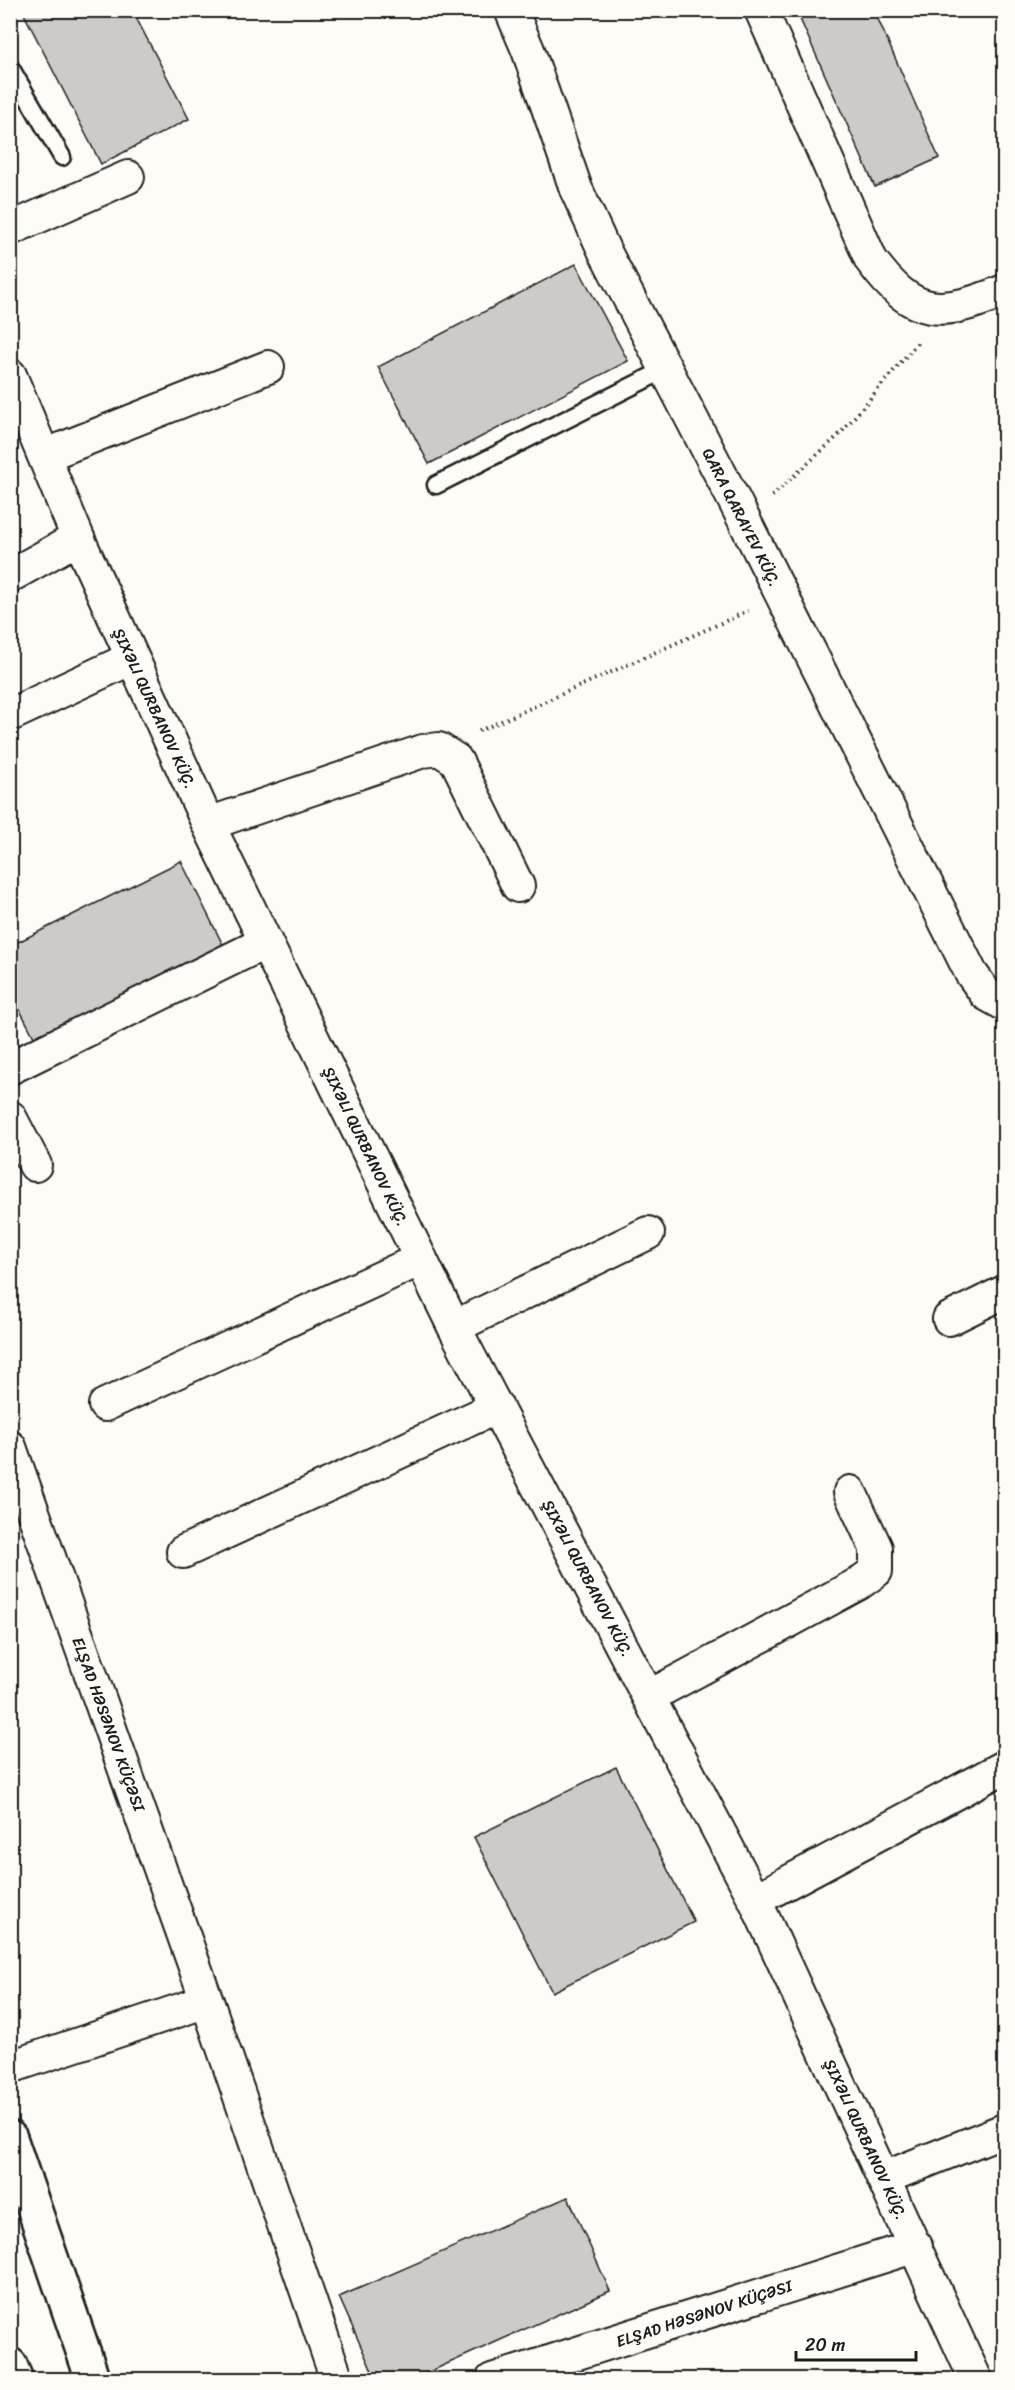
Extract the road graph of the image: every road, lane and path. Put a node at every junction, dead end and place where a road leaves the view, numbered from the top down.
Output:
1 (511, 10) edge
2 (761, 10) edge
3 (11, 69) edge
4 (62, 157) dead end
5 (128, 177) dead end
6 (10, 229) edge
7 (1005, 291) edge
8 (946, 310) junction
9 (268, 367) dead end
10 (666, 369) junction
11 (10, 375) edge
12 (46, 455) junction
13 (436, 485) dead end
14 (744, 520) junction
15 (78, 538) junction
16 (10, 576) edge
17 (782, 596) junction
18 (132, 658) junction
19 (10, 715) edge
20 (439, 749) junction
21 (208, 824) junction
22 (518, 886) dead end
23 (266, 942) junction
24 (1005, 1005) edge
25 (10, 1068) edge
26 (10, 1117) edge
27 (35, 1165) dead end
28 (648, 1233) dead end
29 (421, 1258) junction
30 (1005, 1292) edge
31 (949, 1318) dead end
32 (454, 1327) junction
33 (105, 1406) dead end
34 (497, 1407) junction
35 (10, 1447) edge
36 (850, 1492) dead end
37 (183, 1552) dead end
38 (650, 1696) junction
39 (1005, 1767) edge
40 (755, 1900) junction
41 (207, 2001) junction
42 (10, 2067) edge
43 (1005, 2130) edge
44 (10, 2138) edge
45 (884, 2178) junction
46 (916, 2246) junction
47 (10, 2365) edge
48 (16, 2379) edge
49 (93, 2379) edge
50 (337, 2379) edge
51 (492, 2379) edge
52 (975, 2379) edge

1 - 10 street, QARA QARAYEV KÜÇ.
2 - 8 street
3 - 4 lane
5 - 6 street
7 - 8 street
8 - 14 path
9 - 12 street
10 - 13 lane
10 - 14 street, QARA QARAYEV KÜÇ.
11 - 12 street
12 - 15 street
14 - 17 street, QARA QARAYEV KÜÇ.
15 - 16 street
15 - 18 street
17 - 20 path
17 - 24 street, QARA QARAYEV KÜÇ.
18 - 19 street
18 - 21 street
20 - 21 street
20 - 22 street
21 - 23 street
23 - 25 street
23 - 29 street
26 - 27 street
28 - 32 street
29 - 32 street
29 - 33 street
30 - 31 street
32 - 34 street
34 - 37 street
34 - 38 street
35 - 41 street, ELŞAD HƏSƏNOV KÜÇƏSI
36 - 38 street
38 - 40 street
39 - 40 street
40 - 45 street
41 - 42 street
41 - 50 street, ELŞAD HƏSƏNOV KÜÇƏSI
43 - 45 street
44 - 49 highway
45 - 46 street
46 - 51 street, ELŞAD HƏSƏNOV KÜÇƏSI
46 - 52 street
47 - 48 highway

